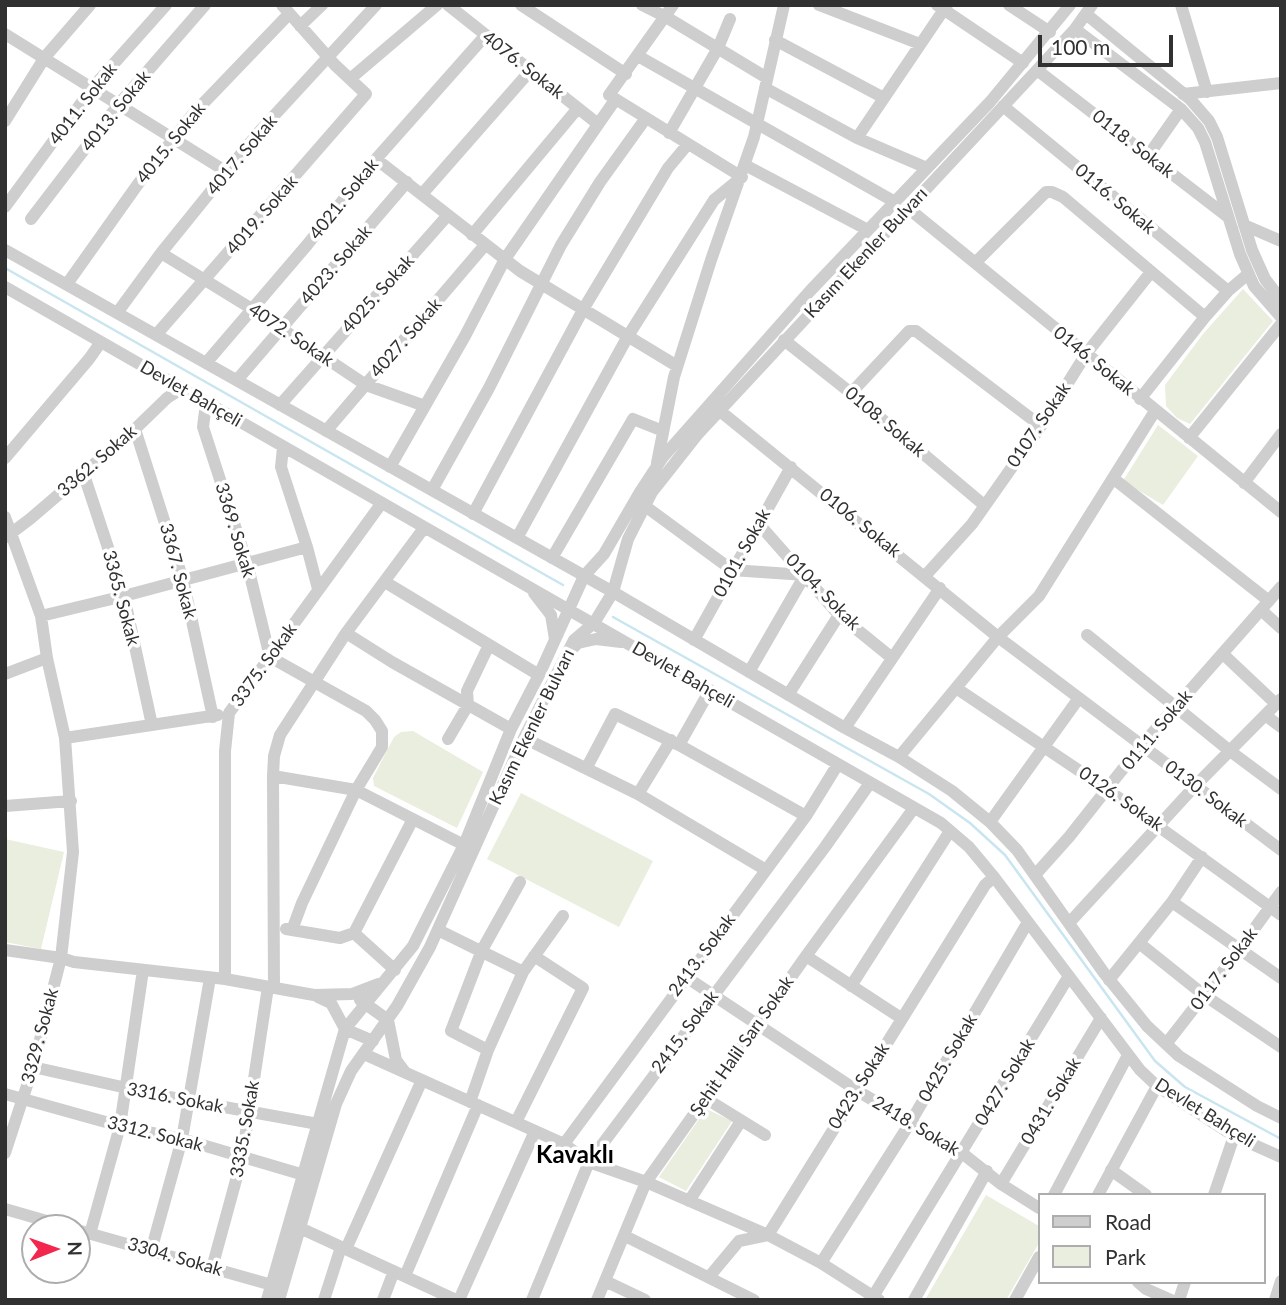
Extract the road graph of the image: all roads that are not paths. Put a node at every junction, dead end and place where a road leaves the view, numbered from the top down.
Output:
1 (90, 5) edge
2 (166, 5) edge
3 (205, 5) edge
4 (322, 5) edge
5 (376, 5) edge
6 (437, 5) edge
7 (448, 5) edge
8 (521, 5) edge
9 (642, 5) edge
10 (784, 5) edge
11 (819, 5) edge
12 (1009, 5) edge
13 (1070, 5) edge
14 (1181, 5) edge
15 (942, 6) edge
16 (286, 9) edge
17 (1089, 10) edge
18 (669, 11) edge
19 (853, 11) edge
20 (730, 19) dead end
21 (300, 26) junction
22 (1074, 29) junction
23 (1050, 33) junction
24 (5, 34) edge
25 (485, 36) junction
26 (775, 40) junction
27 (920, 44) junction
28 (718, 48) junction
29 (638, 56) junction
30 (45, 57) junction
31 (327, 57) junction
32 (1023, 64) junction
33 (1037, 70) junction
34 (530, 71) junction
35 (626, 74) junction
36 (350, 79) junction
37 (766, 83) junction
38 (1281, 83) edge
39 (93, 87) junction
40 (694, 88) junction
41 (1207, 92) junction
42 (1184, 94) junction
43 (884, 98) junction
44 (615, 100) junction
45 (120, 104) junction
46 (1003, 106) junction
47 (578, 108) junction
48 (1181, 109) junction
49 (646, 118) junction
50 (5, 121) edge
51 (598, 124) junction
52 (757, 125) junction
53 (669, 133) junction
54 (857, 138) junction
55 (173, 139) junction
56 (688, 144) junction
57 (1148, 156) junction
58 (376, 159) junction
59 (927, 169) junction
60 (743, 171) junction
61 (227, 172) junction
62 (407, 182) junction
63 (423, 193) junction
64 (895, 202) junction
65 (5, 207) edge
66 (909, 209) junction
67 (448, 215) junction
68 (1228, 218) junction
69 (31, 219) dead end
70 (1244, 225) junction
71 (868, 230) junction
72 (472, 235) junction
73 (1281, 240) edge
74 (485, 245) junction
75 (5, 250) edge
76 (162, 253) junction
77 (505, 259) junction
78 (975, 263) junction
79 (1151, 272) junction
80 (1248, 274) junction
81 (206, 280) junction
82 (541, 283) junction
83 (67, 284) junction
84 (5, 287) edge
85 (1227, 291) junction
86 (1281, 300) edge
87 (584, 308) junction
88 (253, 309) junction
89 (117, 313) junction
90 (1205, 317) junction
91 (1281, 317) edge
92 (1281, 324) edge
93 (282, 328) junction
94 (156, 335) junction
95 (628, 335) junction
96 (784, 340) junction
97 (101, 342) junction
98 (1086, 355) junction
99 (322, 356) junction
100 (206, 363) junction
101 (677, 366) junction
102 (237, 380) junction
103 (366, 385) junction
104 (181, 388) junction
105 (851, 393) junction
106 (1140, 399) junction
107 (206, 403) junction
108 (280, 405) junction
109 (425, 406) junction
110 (720, 411) junction
111 (1155, 411) junction
112 (1041, 426) junction
113 (135, 429) junction
114 (327, 431) junction
115 (663, 431) junction
116 (1281, 434) edge
117 (1189, 438) junction
118 (283, 447) junction
119 (5, 458) edge
120 (390, 467) junction
121 (791, 467) junction
122 (656, 468) junction
123 (83, 472) junction
124 (1114, 479) junction
125 (1244, 483) junction
126 (432, 491) junction
127 (382, 504) junction
128 (984, 505) junction
129 (645, 506) junction
130 (1281, 512) edge
131 (473, 513) junction
132 (5, 517) edge
133 (758, 523) junction
134 (424, 528) junction
135 (8, 535) edge
136 (517, 538) junction
137 (307, 547) junction
138 (552, 558) junction
139 (247, 563) junction
140 (733, 570) junction
141 (806, 575) junction
142 (584, 576) junction
143 (925, 576) junction
144 (183, 580) junction
145 (385, 582) junction
146 (524, 584) junction
147 (1281, 587) edge
148 (940, 588) junction
149 (318, 589) junction
150 (612, 592) junction
151 (124, 596) junction
152 (1265, 605) junction
153 (570, 609) junction
154 (839, 615) junction
155 (41, 616) junction
156 (594, 623) junction
157 (1281, 628) edge
158 (346, 633) junction
159 (1087, 635) dead end
160 (998, 637) junction
161 (555, 640) junction
162 (694, 640) junction
163 (630, 644) junction
164 (489, 645) junction
165 (567, 654) junction
166 (1223, 654) junction
167 (270, 657) junction
168 (47, 658) junction
169 (892, 658) junction
170 (749, 672) junction
171 (5, 674) edge
172 (539, 675) junction
173 (313, 681) junction
174 (956, 688) junction
175 (710, 690) junction
176 (788, 695) junction
177 (1079, 698) junction
178 (1279, 701) edge
179 (468, 705) junction
180 (1175, 707) junction
181 (229, 713) junction
182 (1265, 715) junction
183 (213, 716) junction
184 (152, 725) junction
185 (1281, 727) edge
186 (845, 728) junction
187 (511, 729) junction
188 (524, 737) junction
189 (65, 738) junction
190 (448, 739) dead end
191 (675, 743) junction
192 (1043, 745) junction
193 (1141, 746) junction
194 (1230, 751) junction
195 (899, 757) junction
196 (838, 764) junction
197 (587, 767) junction
198 (273, 776) junction
199 (870, 783) junction
200 (1195, 786) junction
201 (1281, 789) edge
202 (356, 790) junction
203 (1108, 790) junction
204 (638, 794) junction
205 (71, 801) junction
206 (5, 806) edge
207 (914, 808) junction
208 (806, 816) junction
209 (413, 819) junction
210 (990, 822) junction
211 (1158, 825) junction
212 (950, 831) junction
213 (464, 845) junction
214 (1281, 850) edge
215 (1202, 857) junction
216 (766, 870) junction
217 (1035, 875) junction
218 (994, 877) junction
219 (520, 882) dead end
220 (1281, 892) edge
221 (1172, 902) junction
222 (1276, 911) edge
223 (563, 916) dead end
224 (1028, 922) junction
225 (1069, 923) junction
226 (275, 927) junction
227 (292, 930) junction
228 (438, 930) junction
229 (354, 933) junction
230 (1139, 943) junction
231 (5, 950) edge
232 (482, 950) junction
233 (1239, 950) junction
234 (534, 956) junction
235 (806, 956) junction
236 (61, 958) junction
237 (143, 970) junction
238 (395, 970) junction
239 (523, 972) junction
240 (1069, 976) junction
241 (686, 977) junction
242 (210, 978) junction
243 (1281, 978) edge
244 (225, 979) junction
245 (1109, 980) junction
246 (385, 981) junction
247 (850, 986) junction
248 (271, 988) junction
249 (352, 994) junction
250 (1205, 995) junction
251 (314, 996) junction
252 (712, 996) junction
253 (366, 1003) junction
254 (901, 1018) junction
255 (1101, 1018) junction
256 (388, 1020) junction
257 (757, 1025) junction
258 (345, 1029) junction
259 (373, 1041) junction
260 (1166, 1044) junction
261 (1281, 1047) edge
262 (488, 1050) junction
263 (364, 1054) junction
264 (1128, 1055) junction
265 (33, 1067) junction
266 (405, 1072) junction
267 (422, 1080) junction
268 (1157, 1086) junction
269 (127, 1088) junction
270 (856, 1090) junction
271 (5, 1094) edge
272 (24, 1098) junction
273 (705, 1098) junction
274 (189, 1101) junction
275 (474, 1103) junction
276 (249, 1112) junction
277 (1280, 1116) edge
278 (741, 1121) junction
279 (516, 1122) junction
280 (910, 1123) junction
281 (318, 1124) junction
282 (120, 1126) junction
283 (535, 1131) junction
284 (765, 1135) dead end
285 (1234, 1136) junction
286 (182, 1139) junction
287 (564, 1144) junction
288 (5, 1153) edge
289 (962, 1153) junction
290 (1281, 1157) edge
291 (242, 1158) junction
292 (589, 1162) junction
293 (1111, 1170) junction
294 (986, 1171) junction
295 (304, 1175) junction
296 (646, 1182) junction
297 (1001, 1184) junction
298 (1055, 1193) edge
299 (1099, 1193) edge
300 (1143, 1193) edge
301 (1215, 1193) edge
302 (689, 1201) junction
303 (1038, 1207) edge
304 (5, 1209) edge
305 (22, 1214) edge
306 (90, 1214) edge
307 (300, 1228) junction
308 (91, 1234) edge
309 (768, 1234) junction
310 (625, 1236) junction
311 (344, 1248) junction
312 (151, 1251) junction
313 (1038, 1259) edge
314 (821, 1264) junction
315 (212, 1268) junction
316 (400, 1274) junction
317 (709, 1277) junction
318 (605, 1281) junction
319 (1281, 1282) edge
320 (1140, 1284) edge
321 (272, 1285) junction
322 (437, 1296) edge
323 (877, 1298) edge
324 (267, 1300) edge
325 (279, 1300) edge
326 (324, 1300) edge
327 (383, 1300) edge
328 (457, 1300) edge
329 (532, 1300) edge
330 (597, 1300) edge
331 (645, 1300) edge
332 (754, 1300) edge
333 (914, 1300) edge
334 (1015, 1300) edge
335 (1171, 1300) edge
336 (1275, 1300) edge

1 - 30 street
2 - 39 street, 4011. Sokak
3 - 45 street, 4013. Sokak
4 - 21 street
5 - 31 street, 4017. Sokak
6 - 36 street
7 - 25 street, 4076. Sokak
8 - 35 street
9 - 18 street
10 - 26 street
11 - 19 street
12 - 23 street
13 - 23 street, Kasım Ekenler Bulvarı
14 - 41 street
15 - 27 street
15 - 32 street
16 - 21 street
16 - 55 street, 4015. Sokak
17 - 22 street, Kasım Ekenler Bulvarı
17 - 42 street
18 - 28 street
18 - 29 street
19 - 27 street
20 - 28 street
21 - 31 street
22 - 33 street, Kasım Ekenler Bulvarı
22 - 48 street
23 - 32 street, Kasım Ekenler Bulvarı
24 - 30 street
25 - 34 street, 4076. Sokak
25 - 58 street, 4021. Sokak
26 - 37 street
26 - 43 street
27 - 43 street
28 - 37 street
28 - 40 street
29 - 35 street
29 - 40 street
30 - 39 street
30 - 50 street
31 - 36 street
31 - 61 street, 4017. Sokak
32 - 59 street, Kasım Ekenler Bulvarı
33 - 46 street, Kasım Ekenler Bulvarı
33 - 57 street, 0118. Sokak
34 - 47 street, 4076. Sokak
34 - 63 street
35 - 44 street
36 - 81 street, 4019. Sokak
37 - 52 street
37 - 54 street
38 - 41 street
39 - 45 street
39 - 65 street, 4011. Sokak
40 - 52 street
40 - 53 street
41 - 42 street
42 - 70 street
43 - 54 street
44 - 49 street
44 - 51 street
45 - 55 street
45 - 69 street, 4013. Sokak
46 - 66 street, Kasım Ekenler Bulvarı
46 - 85 street, 0116. Sokak
47 - 51 street, 4076. Sokak
47 - 72 street
48 - 57 street
48 - 68 street
49 - 53 street
49 - 82 street
51 - 77 street
52 - 60 street
52 - 64 street
53 - 56 street
54 - 59 street
55 - 61 street
55 - 83 street, 4015. Sokak
56 - 60 street
56 - 87 street
57 - 68 street, 0118. Sokak
58 - 62 street
58 - 88 street, 4021. Sokak
59 - 64 street, Kasım Ekenler Bulvarı
60 - 71 street
60 - 95 street
60 - 101 street
61 - 76 street, 4017. Sokak
62 - 63 street
62 - 93 street, 4023. Sokak
63 - 67 street
64 - 71 street, Kasım Ekenler Bulvarı
66 - 78 street, 0146. Sokak
66 - 96 street, Kasım Ekenler Bulvarı
67 - 72 street
67 - 99 street, 4025. Sokak
68 - 80 street
70 - 73 street
70 - 86 street
71 - 122 street, Kasım Ekenler Bulvarı
72 - 74 street
74 - 77 street
74 - 103 street, 4027. Sokak
75 - 83 street, Devlet Bahçeli
76 - 81 street, 4072. Sokak
76 - 89 street, 4017. Sokak
77 - 82 street
77 - 109 street
78 - 79 street
78 - 98 street, 0146. Sokak
79 - 90 street
79 - 98 street, 0107. Sokak
80 - 85 street
80 - 91 street
81 - 88 street, 4072. Sokak
81 - 94 street, 4019. Sokak
82 - 87 street
82 - 126 street
83 - 89 street, Devlet Bahçeli
84 - 97 street, Devlet Bahçeli
85 - 90 street
87 - 95 street
87 - 131 street
88 - 93 street, 4072. Sokak
88 - 100 street, 4021. Sokak
89 - 94 street, Devlet Bahçeli
90 - 106 street
92 - 117 street
93 - 99 street, 4072. Sokak
93 - 102 street, 4023. Sokak
94 - 100 street, Devlet Bahçeli
95 - 101 street
95 - 136 street
96 - 105 street, 0108. Sokak
96 - 110 street, Kasım Ekenler Bulvarı
97 - 104 street, Devlet Bahçeli
97 - 119 street
98 - 106 street, 0146. Sokak
98 - 112 street, 0107. Sokak
99 - 103 street, 4072. Sokak
99 - 108 street, 4025. Sokak
100 - 102 street, Devlet Bahçeli
101 - 115 street
102 - 108 street, Devlet Bahçeli
103 - 109 street, 4072. Sokak
103 - 114 street, 4027. Sokak
104 - 107 street, Devlet Bahçeli
104 - 113 street, 3362. Sokak
105 - 112 street
105 - 128 street, 0108. Sokak
106 - 111 street, 0146. Sokak
107 - 118 street, Devlet Bahçeli
107 - 139 street, 3369. Sokak
108 - 114 street, Devlet Bahçeli
109 - 120 street
110 - 121 street, 0106. Sokak
110 - 129 street, Kasım Ekenler Bulvarı
111 - 117 street, 0146. Sokak
111 - 124 street
112 - 128 street, 0107. Sokak
113 - 123 street, 3362. Sokak
113 - 144 street, 3367. Sokak
114 - 120 street, Devlet Bahçeli
115 - 122 street
115 - 138 street
116 - 125 street
117 - 125 street, 0146. Sokak
118 - 127 street, Devlet Bahçeli
118 - 137 street
120 - 126 street, Devlet Bahçeli
121 - 133 street, 0101. Sokak
121 - 143 street, 0106. Sokak
122 - 142 street, Kasım Ekenler Bulvarı
123 - 135 street, 3362. Sokak
123 - 151 street, 3365. Sokak
124 - 152 street
124 - 160 street
125 - 130 street, 0146. Sokak
126 - 131 street, Devlet Bahçeli
127 - 134 street, Devlet Bahçeli
127 - 149 street, 3375. Sokak
128 - 143 street, 0107. Sokak
129 - 140 street
129 - 150 street, Kasım Ekenler Bulvarı
131 - 136 street, Devlet Bahçeli
132 - 135 street, 3329. Sokak
133 - 140 street, 0101. Sokak
133 - 141 street, 0104. Sokak
134 - 145 street, 3335. Sokak
134 - 146 street, Devlet Bahçeli
135 - 155 street, 3329. Sokak
136 - 138 street, Devlet Bahçeli
137 - 139 street
137 - 149 street
138 - 142 street, Devlet Bahçeli
139 - 144 street
139 - 167 street, 3369. Sokak
140 - 141 street
140 - 162 street, 0101. Sokak
141 - 154 street, 0104. Sokak
141 - 170 street
142 - 150 street, Devlet Bahçeli
142 - 153 street, Kasım Ekenler Bulvarı
143 - 148 street, 0106. Sokak
144 - 151 street
144 - 183 street, 3367. Sokak
145 - 158 street, 3335. Sokak
145 - 164 street
146 - 153 street, Devlet Bahçeli
146 - 161 street
147 - 152 street, 0111. Sokak
148 - 160 street, 0106. Sokak
148 - 169 street
149 - 167 street, 3375. Sokak
150 - 156 street, Kasım Ekenler Bulvarı
150 - 162 street, Devlet Bahçeli
151 - 155 street
151 - 184 street, 3365. Sokak
152 - 157 street
152 - 166 street, 0111. Sokak
153 - 156 street, Devlet Bahçeli
153 - 161 street, Kasım Ekenler Bulvarı
154 - 169 street, 0104. Sokak
154 - 176 street
155 - 168 street, 3329. Sokak
156 - 163 street, Devlet Bahçeli
156 - 165 street, Kasım Ekenler Bulvarı
158 - 173 street, 3335. Sokak
158 - 179 street
159 - 180 street
160 - 174 street
160 - 177 street, 0130. Sokak
161 - 172 street, Kasım Ekenler Bulvarı
162 - 170 street, Devlet Bahçeli
163 - 165 street
163 - 175 street, Devlet Bahçeli
164 - 172 street
164 - 179 street
165 - 188 street, Kasım Ekenler Bulvarı
166 - 178 street
166 - 180 street, 0111. Sokak
167 - 173 street
167 - 181 street, 3375. Sokak
168 - 171 street
168 - 189 street, 3329. Sokak
169 - 186 street
170 - 176 street, Devlet Bahçeli
172 - 187 street, Kasım Ekenler Bulvarı
173 - 198 street, 3335. Sokak
173 - 202 street
174 - 192 street, 0126. Sokak
174 - 195 street
175 - 191 street
175 - 196 street, Devlet Bahçeli
176 - 186 street, Devlet Bahçeli
177 - 192 street
177 - 193 street, 0130. Sokak
178 - 182 street
179 - 187 street
179 - 190 street
180 - 193 street, 0111. Sokak
180 - 194 street
181 - 183 street
181 - 244 street, 3375. Sokak
182 - 185 street
182 - 194 street
183 - 184 street
184 - 189 street
186 - 195 street, Devlet Bahçeli
187 - 213 street, Kasım Ekenler Bulvarı
188 - 197 street
188 - 228 street, Kasım Ekenler Bulvarı
189 - 205 street, 3329. Sokak
191 - 197 street
191 - 204 street
191 - 208 street
192 - 203 street, 0126. Sokak
192 - 210 street
193 - 200 street, 0130. Sokak
193 - 203 street, 0111. Sokak
194 - 200 street
194 - 201 street
195 - 210 street, Devlet Bahçeli
196 - 199 street, Devlet Bahçeli
196 - 208 street, 2413. Sokak
197 - 204 street
198 - 202 street
198 - 226 street, 3335. Sokak
199 - 207 street, Devlet Bahçeli
199 - 252 street, 2415. Sokak
200 - 211 street
200 - 214 street, 0130. Sokak
202 - 209 street
202 - 227 street
203 - 211 street, 0126. Sokak
203 - 217 street, 0111. Sokak
204 - 216 street
205 - 206 street
205 - 236 street, 3329. Sokak
207 - 212 street, Devlet Bahçeli
207 - 235 street, Şehit Halil Sarı Sokak
208 - 216 street, 2413. Sokak
209 - 213 street
209 - 229 street
210 - 217 street, Devlet Bahçeli
211 - 215 street, 0126. Sokak
211 - 225 street
212 - 218 street, Devlet Bahçeli
212 - 247 street
213 - 238 street, Kasım Ekenler Bulvarı
215 - 221 street
215 - 222 street, 0126. Sokak
216 - 241 street, 2413. Sokak
217 - 225 street, Devlet Bahçeli
218 - 224 street, Devlet Bahçeli
218 - 254 street, 0423. Sokak
219 - 232 street
220 - 222 street, 0117. Sokak
221 - 230 street
221 - 233 street
222 - 233 street, 0117. Sokak
223 - 234 street
224 - 240 street, Devlet Bahçeli
224 - 280 street, 0425. Sokak
225 - 245 street, Devlet Bahçeli
226 - 227 street
226 - 248 street, 3335. Sokak
227 - 229 street
228 - 232 street
228 - 256 street, Kasım Ekenler Bulvarı
229 - 238 street
230 - 245 street
230 - 250 street
231 - 236 street
232 - 239 street
232 - 262 street
233 - 243 street
233 - 250 street, 0117. Sokak
234 - 239 street
234 - 279 street
235 - 247 street
235 - 257 street, Şehit Halil Sarı Sokak
236 - 237 street
236 - 265 street, 3329. Sokak
237 - 242 street
237 - 269 street
238 - 246 street, Kasım Ekenler Bulvarı
239 - 262 street
240 - 255 street, Devlet Bahçeli
240 - 289 street, 0427. Sokak
241 - 252 street, 2418. Sokak
241 - 287 street, 2413. Sokak
242 - 244 street
242 - 274 street
244 - 248 street
245 - 260 street, Devlet Bahçeli
246 - 249 street
246 - 253 street, Kasım Ekenler Bulvarı
247 - 254 street
248 - 251 street
248 - 276 street, 3335. Sokak
249 - 251 street
249 - 253 street
250 - 260 street, 0117. Sokak
250 - 261 street
251 - 258 street
252 - 257 street, 2418. Sokak
252 - 292 street, 2415. Sokak
253 - 256 street
253 - 258 street, Kasım Ekenler Bulvarı
254 - 270 street, 0423. Sokak
255 - 264 street, Devlet Bahçeli
255 - 297 street, 0431. Sokak
256 - 259 street, Kasım Ekenler Bulvarı
256 - 266 street
257 - 270 street, 2418. Sokak
257 - 273 street, Şehit Halil Sarı Sokak
258 - 259 street
258 - 281 street, Kasım Ekenler Bulvarı
259 - 263 street, Kasım Ekenler Bulvarı
260 - 277 street, Devlet Bahçeli
262 - 275 street
263 - 266 street
263 - 307 street, Kasım Ekenler Bulvarı
264 - 268 street, Devlet Bahçeli
264 - 298 street
265 - 269 street, 3316. Sokak
265 - 272 street, 3329. Sokak
266 - 267 street
267 - 275 street
267 - 311 street
268 - 285 street, Devlet Bahçeli
268 - 293 street
269 - 274 street, 3316. Sokak
269 - 282 street
270 - 280 street, 2418. Sokak
270 - 309 street, 0423. Sokak
271 - 272 street, 3312. Sokak
272 - 282 street, 3312. Sokak
272 - 288 street, 3329. Sokak
273 - 278 street
273 - 296 street, Şehit Halil Sarı Sokak
274 - 276 street, 3316. Sokak
274 - 286 street
275 - 279 street
275 - 316 street
276 - 281 street, 3316. Sokak
276 - 291 street, 3335. Sokak
278 - 284 street
278 - 302 street
279 - 283 street
280 - 289 street, 2418. Sokak
280 - 314 street, 0425. Sokak
281 - 295 street, Kasım Ekenler Bulvarı
282 - 286 street, 3312. Sokak
282 - 306 street
283 - 287 street
283 - 328 street
285 - 290 street, Devlet Bahçeli
285 - 301 street
286 - 291 street, 3312. Sokak
286 - 312 street
287 - 292 street
289 - 294 street, 2418. Sokak
289 - 323 street, 0427. Sokak
291 - 295 street, 3312. Sokak
291 - 315 street, 3335. Sokak
292 - 296 street
292 - 329 street, 2415. Sokak
293 - 299 street
293 - 300 street
294 - 297 street, 2418. Sokak
294 - 333 street
295 - 321 street, Kasım Ekenler Bulvarı
296 - 302 street
296 - 310 street, Şehit Halil Sarı Sokak
297 - 303 street, 2418. Sokak
302 - 309 street
304 - 305 street
307 - 311 street
307 - 325 street, Kasım Ekenler Bulvarı
308 - 312 street, 3304. Sokak
309 - 314 street
309 - 317 street
310 - 317 street
310 - 318 street, Şehit Halil Sarı Sokak
311 - 316 street
311 - 326 street
312 - 315 street, 3304. Sokak
313 - 334 street
314 - 323 street
315 - 321 street, 3304. Sokak
316 - 322 street
316 - 327 street
317 - 332 street
318 - 330 street, Şehit Halil Sarı Sokak
318 - 331 street
319 - 336 street
320 - 335 street
321 - 324 street, Kasım Ekenler Bulvarı
322 - 328 street

